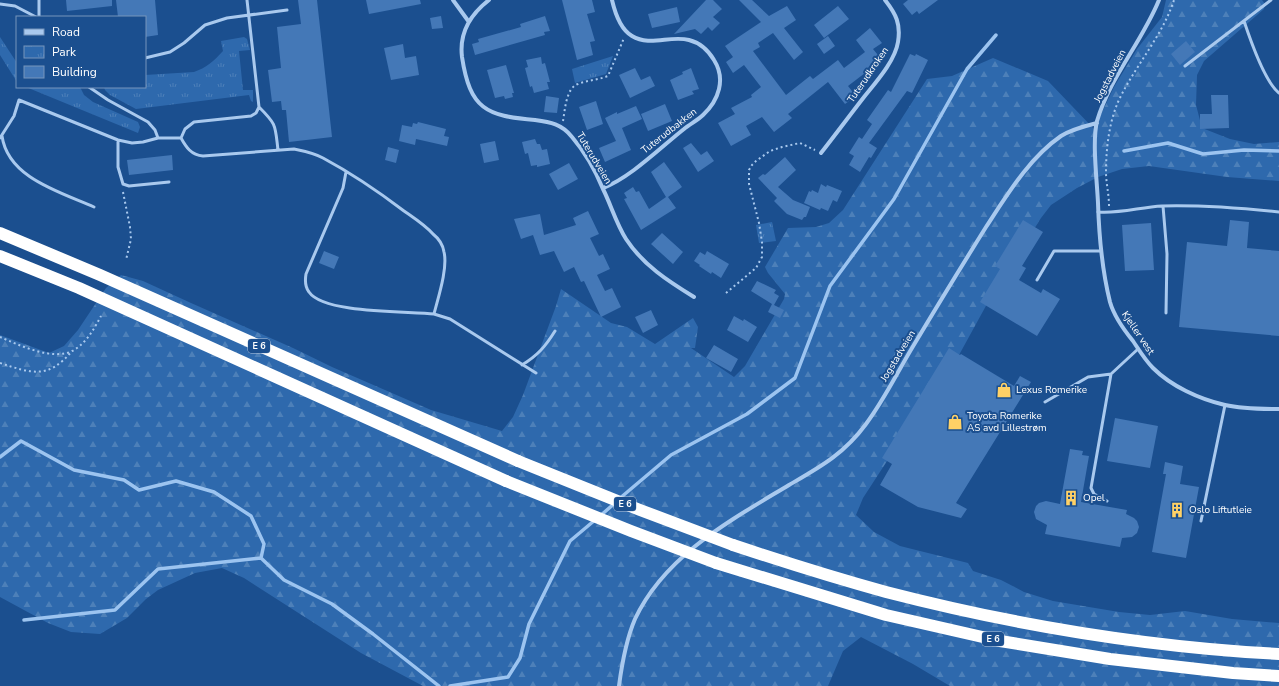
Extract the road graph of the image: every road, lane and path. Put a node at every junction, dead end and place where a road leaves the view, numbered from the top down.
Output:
1 (39, 0) edge
2 (247, 0) edge
3 (452, 0) edge
4 (489, 0) edge
5 (612, 0) edge
6 (885, 0) edge
7 (1159, 0) edge
8 (1174, 0) edge
9 (1271, 0) edge
10 (0, 4) edge
11 (287, 10) dead end
12 (249, 14) junction
13 (36, 16) edge
14 (38, 16) edge
15 (1244, 21) junction
16 (469, 22) junction
17 (626, 32) junction
18 (146, 58) edge
19 (1185, 66) dead end
20 (91, 88) edge
21 (1279, 94) edge
22 (259, 107) junction
23 (1097, 123) junction
24 (561, 126) junction
25 (1, 137) edge
26 (158, 138) junction
27 (181, 138) junction
28 (118, 140) junction
29 (278, 150) junction
30 (821, 153) joint
31 (346, 172) junction
32 (169, 182) dead end
33 (123, 184) junction
34 (603, 188) junction
35 (1164, 206) junction
36 (94, 207) dead end
37 (1098, 212) junction
38 (1279, 212) edge
39 (1108, 213) junction
40 (0, 233) edge
41 (1101, 251) junction
42 (0, 256) edge
43 (126, 260) dead end
44 (1037, 280) dead end
45 (726, 293) dead end
46 (694, 297) dead end
47 (1166, 312) dead end
48 (434, 314) junction
49 (101, 316) dead end
50 (555, 331) dead end
51 (0, 337) edge
52 (1138, 349) junction
53 (73, 350) junction
54 (0, 363) edge
55 (522, 365) junction
56 (536, 372) dead end
57 (1111, 374) junction
58 (1045, 402) dead end
59 (1225, 405) junction
60 (1279, 409) edge
61 (1107, 501) dead end
62 (1201, 521) dead end
63 (1279, 654) edge
64 (1279, 676) edge
65 (619, 686) edge

1 - 14 lane
2 - 12 lane
3 - 16 street
4 - 16 street, Tuterudveien
5 - 17 street
6 - 30 street, Tuterudkroken
7 - 23 street, Jogstadveien
8 - 39 path
9 - 15 lane
10 - 13 lane
11 - 12 lane
12 - 18 lane
12 - 22 lane
15 - 19 lane
15 - 21 lane
16 - 24 street, Tuterudveien
17 - 24 path
17 - 34 street, Tuterudbakken
20 - 26 lane
22 - 27 lane
22 - 29 lane
23 - 37 street, Kjeller vest
23 - 65 street, Jogstadveien
24 - 34 street, Tuterudveien
25 - 28 lane
25 - 36 lane
26 - 27 lane
26 - 28 lane
27 - 29 lane
28 - 33 lane
29 - 31 lane
30 - 45 path
31 - 48 lane
31 - 48 lane
32 - 33 lane
33 - 43 path
34 - 46 street, Tuterudveien
35 - 38 lane
35 - 39 lane
35 - 47 lane
37 - 39 lane
37 - 41 street, Kjeller vest
40 - 63 highway, E 6, bridge
41 - 44 lane
41 - 52 street, Kjeller vest
42 - 64 highway, E 6, bridge
48 - 55 lane
49 - 53 path
50 - 55 lane
51 - 53 path
52 - 57 lane
52 - 59 street, Kjeller vest
53 - 54 path
55 - 56 lane
57 - 58 lane
57 - 61 lane
59 - 60 street, Kjeller vest
59 - 62 lane

